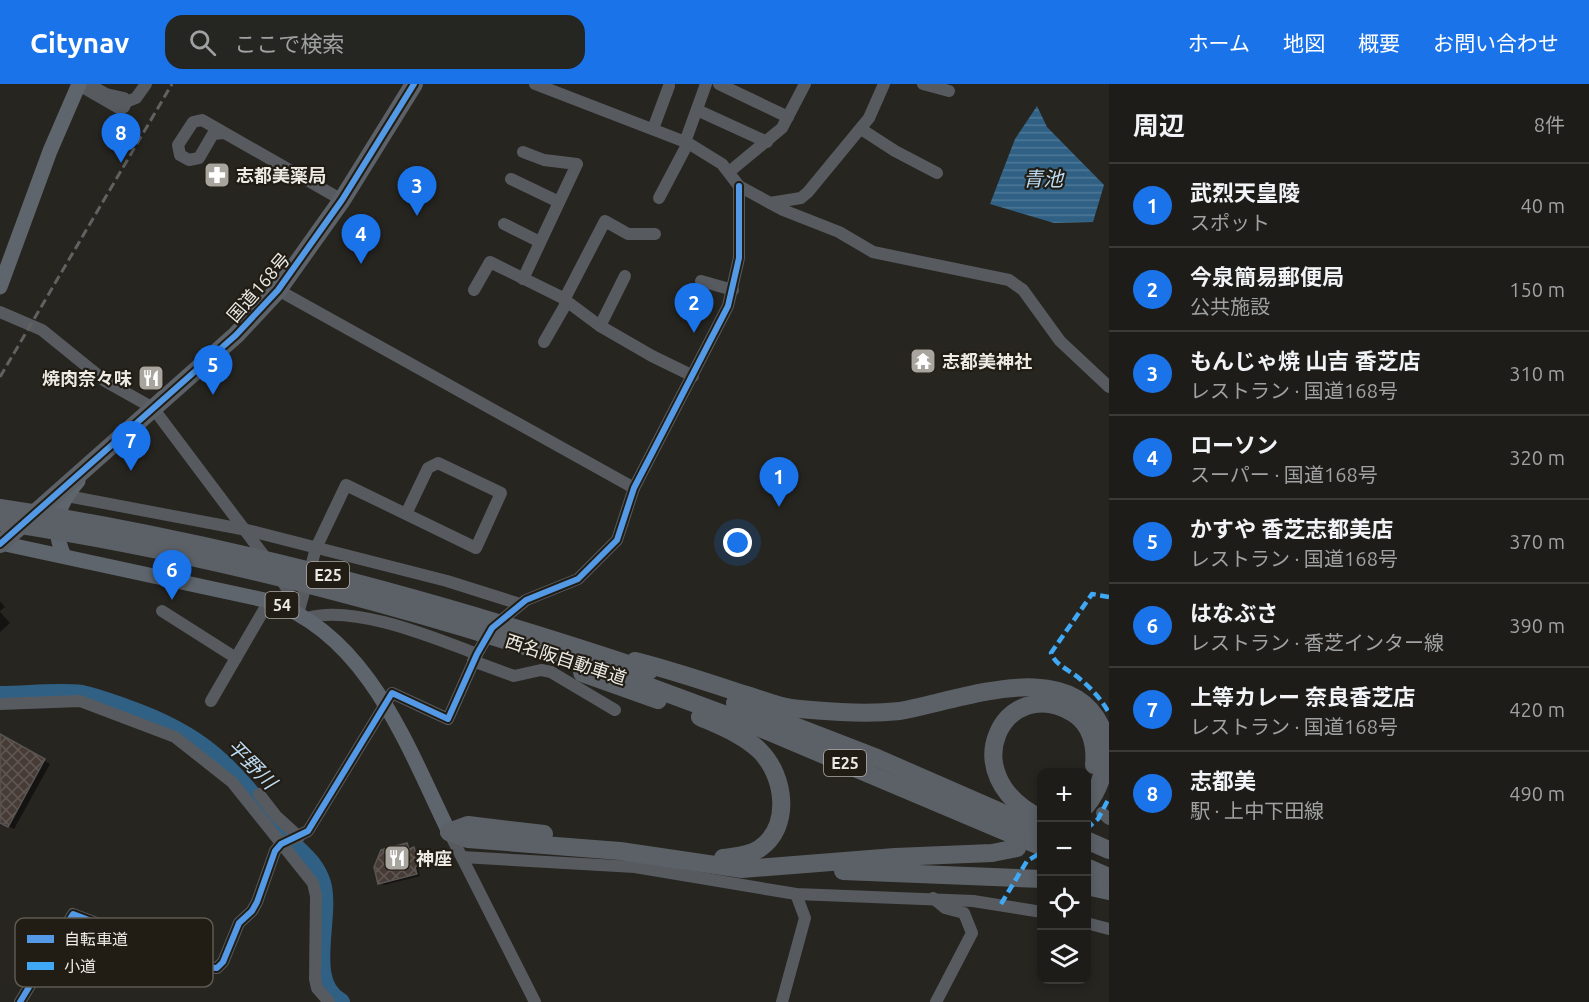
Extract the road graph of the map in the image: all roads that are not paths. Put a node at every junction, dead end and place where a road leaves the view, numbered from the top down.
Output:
1 (82, 84) edge
2 (146, 84) edge
3 (414, 84) edge
4 (535, 84) edge
5 (706, 84) edge
6 (718, 84) edge
7 (805, 84) edge
8 (884, 84) edge
9 (923, 84) edge
10 (669, 86) dead end
11 (949, 91) dead end
12 (697, 110) junction
13 (788, 117) junction
14 (653, 129) junction
15 (861, 129) junction
16 (224, 133) dead end
17 (687, 142) junction
18 (767, 142) junction
19 (523, 152) dead end
20 (729, 172) junction
21 (937, 172) dead end
22 (511, 179) dead end
23 (740, 186) junction
24 (659, 198) dead end
25 (342, 200) junction
26 (559, 202) junction
27 (770, 203) junction
28 (504, 224) dead end
29 (655, 234) dead end
30 (540, 242) junction
31 (625, 276) dead end
32 (523, 279) junction
33 (701, 281) dead end
34 (0, 287) edge
35 (278, 290) junction
36 (474, 290) dead end
37 (733, 290) junction
38 (565, 301) junction
39 (0, 312) edge
40 (600, 326) junction
41 (544, 342) dead end
42 (693, 375) junction
43 (1109, 387) edge
44 (153, 408) junction
45 (102, 450) junction
46 (634, 488) junction
47 (67, 496) junction
48 (0, 508) edge
49 (406, 514) junction
50 (0, 522) edge
51 (247, 530) junction
52 (0, 543) edge
53 (316, 548) junction
54 (64, 556) junction
55 (269, 601) junction
56 (520, 604) junction
57 (162, 611) dead end
58 (297, 613) junction
59 (236, 658) junction
60 (475, 658) junction
61 (647, 679) junction
62 (212, 700) dead end
63 (0, 704) edge
64 (385, 704) junction
65 (615, 710) dead end
66 (1091, 775) edge
67 (259, 794) dead end
68 (1099, 813) edge
69 (1037, 817) edge
70 (1037, 828) edge
71 (449, 832) junction
72 (290, 841) junction
73 (1091, 842) edge
74 (1037, 845) edge
75 (1109, 850) edge
76 (1091, 852) edge
77 (462, 857) junction
78 (723, 858) junction
79 (1109, 859) edge
80 (742, 869) junction
81 (1091, 869) edge
82 (1109, 877) edge
83 (1037, 879) edge
84 (1091, 887) edge
85 (1109, 891) edge
86 (796, 894) junction
87 (933, 898) junction
88 (1037, 911) edge
89 (71, 918) edge
90 (84, 918) edge
91 (1091, 924) edge
92 (1109, 929) edge
93 (213, 968) edge
94 (29, 987) edge
95 (20, 1002) edge
96 (329, 1002) edge
97 (535, 1002) edge
98 (782, 1002) edge
99 (936, 1002) edge

1 - 2 street
1 - 34 main road
3 - 25 highway, 国道168号
4 - 14 street
5 - 12 street
6 - 13 street
7 - 13 street
8 - 15 street
9 - 11 street
10 - 14 street
12 - 17 street
12 - 18 street
13 - 18 street
14 - 17 street
15 - 21 street
15 - 27 street
16 - 25 street
17 - 20 street
17 - 24 street
18 - 20 street
19 - 26 street
20 - 23 street
22 - 26 street
23 - 27 street
23 - 37 street
25 - 35 highway, 国道168号
26 - 30 street
27 - 43 street
28 - 30 street
29 - 38 street
30 - 32 street
31 - 40 street
32 - 36 street
32 - 38 street
33 - 37 street
35 - 44 highway, 国道168号
35 - 46 street
37 - 42 street
38 - 40 street
38 - 41 street
39 - 44 street
40 - 42 street
42 - 46 street
44 - 45 highway, 国道168号
44 - 51 street
45 - 47 main road
45 - 52 highway, 国道168号
46 - 56 street
47 - 51 street
47 - 54 main road
48 - 61 highway, 西名阪自動車道 / E25, bridge
49 - 49 street
49 - 53 street
50 - 61 highway, 西名阪自動車道 / E25, bridge
51 - 53 street
51 - 58 street
52 - 54 main road, 54
53 - 56 street
53 - 58 street
54 - 55 main road, 54
55 - 58 main road, 54
55 - 59 street
56 - 60 street
57 - 59 street
58 - 60 street
58 - 64 main road, 54
59 - 62 street
60 - 64 street
60 - 65 street
61 - 68 highway
61 - 70 highway, 西名阪自動車道 / E25
61 - 74 highway, 西名阪自動車道 / E25
61 - 78 highway
63 - 72 street
64 - 71 main road, 54
64 - 72 street
66 - 69 highway
67 - 72 street
71 - 77 street
71 - 78 highway
71 - 80 highway
72 - 93 street
72 - 96 street
73 - 75 highway
76 - 79 highway
77 - 86 street
77 - 97 street
78 - 80 highway
80 - 83 highway
81 - 82 highway
84 - 85 highway
86 - 87 street
86 - 98 street
87 - 88 street
87 - 99 street
89 - 90 street
91 - 92 street
94 - 95 street

